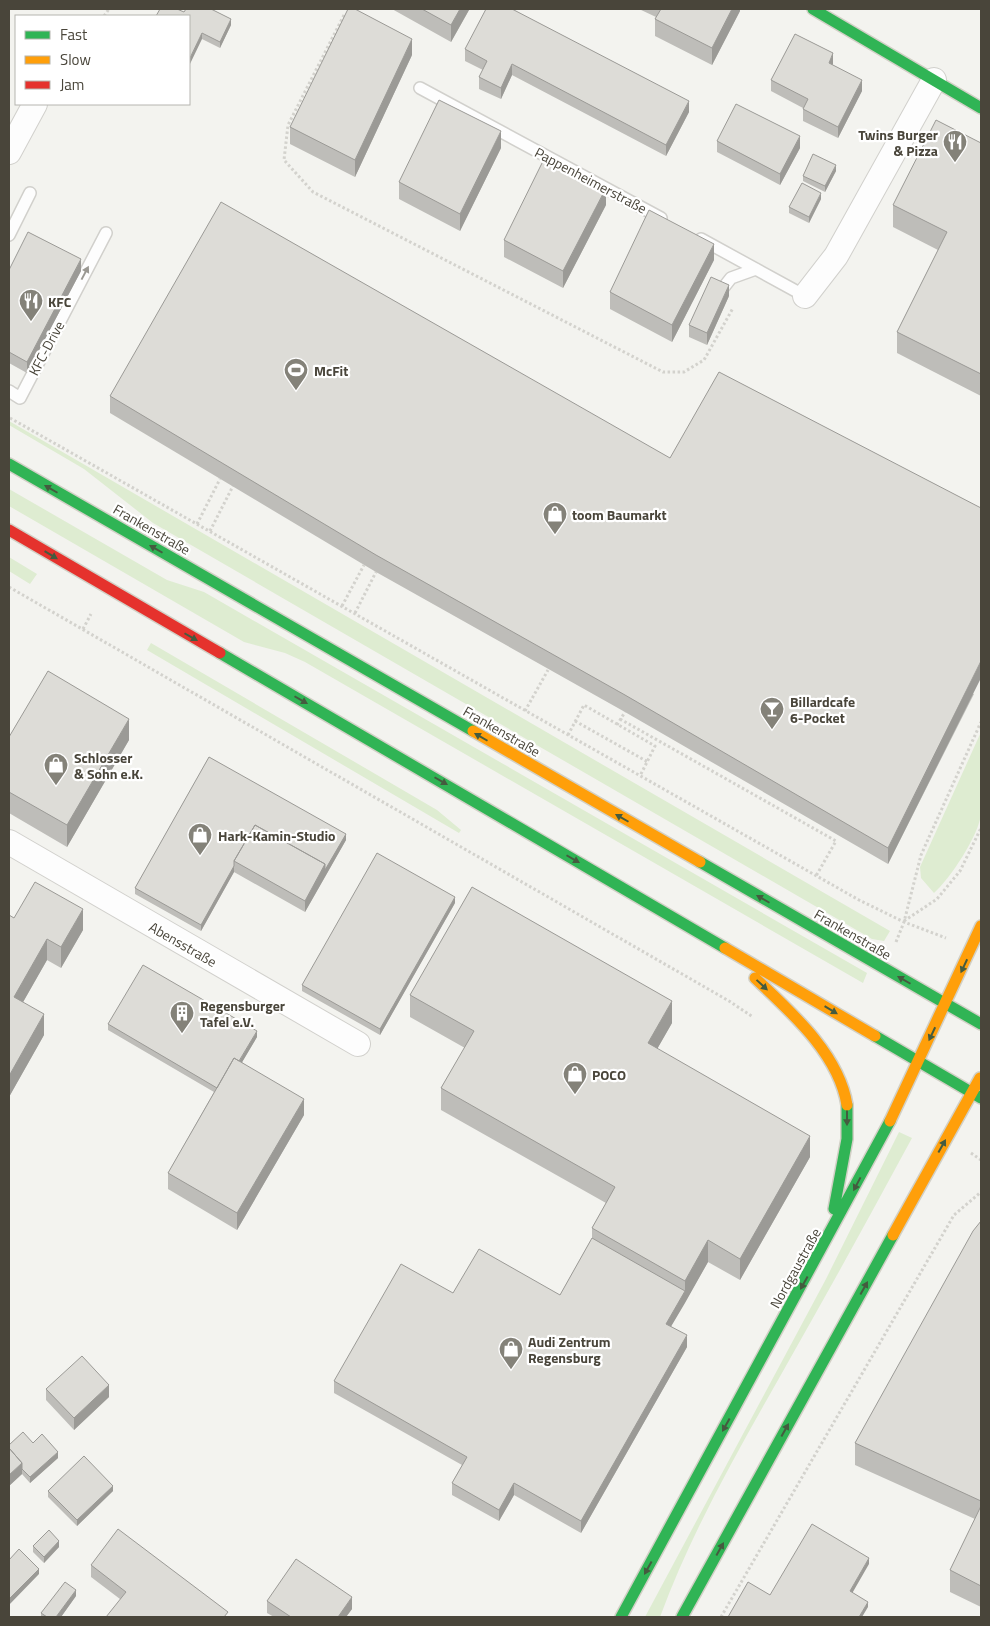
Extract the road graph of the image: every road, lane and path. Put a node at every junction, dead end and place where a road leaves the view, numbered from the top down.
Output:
1 (813, 9) edge
2 (344, 15) edge
3 (934, 80) junction
4 (420, 88) dead end
5 (34, 105) edge
6 (981, 108) edge
7 (9, 152) edge
8 (30, 193) dead end
9 (673, 224) edge
10 (106, 233) dead end
11 (691, 234) edge
12 (9, 235) edge
13 (756, 269) junction
14 (720, 292) edge
15 (804, 296) joint
16 (9, 391) edge
17 (9, 417) edge
18 (9, 464) edge
19 (220, 479) edge
20 (233, 486) edge
21 (198, 524) junction
22 (9, 530) edge
23 (210, 531) junction
24 (364, 565) edge
25 (376, 572) edge
26 (9, 587) edge
27 (342, 606) junction
28 (91, 614) dead end
29 (356, 614) junction
30 (83, 629) junction
31 (548, 670) edge
32 (526, 711) junction
33 (625, 712) edge
34 (620, 718) junction
35 (575, 721) junction
36 (981, 722) edge
37 (617, 725) junction
38 (568, 735) junction
39 (648, 762) junction
40 (640, 776) junction
41 (981, 828) edge
42 (9, 842) edge
43 (816, 876) junction
44 (904, 922) junction
45 (981, 926) edge
46 (714, 940) junction
47 (972, 948) junction
48 (946, 1005) junction
49 (756, 1019) dead end
50 (981, 1024) edge
51 (358, 1044) dead end
52 (919, 1062) junction
53 (981, 1077) edge
54 (977, 1095) edge
55 (981, 1194) edge
56 (827, 1240) junction
57 (621, 1617) edge
58 (682, 1617) edge
59 (721, 1617) edge

1 - 3 main road
2 - 13 path
3 - 6 main road
3 - 15 street
4 - 9 lane, Pappenheimerstraße
5 - 7 street
8 - 12 lane
16 -> 10 lane, KFC-Drive
11 - 13 lane
13 - 14 lane
13 - 15 lane
17 - 21 path
48 -> 18 main road, Frankenstraße
19 - 21 path
20 - 23 path
21 - 23 path
22 -> 46 main road
23 - 27 path
24 - 27 path
25 - 29 path
26 - 30 path
27 - 29 path
28 - 30 path
29 - 32 path
30 - 49 path
31 - 32 path
32 - 38 path
33 - 34 path
34 - 37 path
34 - 43 path
35 - 37 path
35 - 38 path
35 - 39 path
36 - 44 path
37 - 39 path
38 - 40 path
39 - 40 path
40 - 43 path
41 - 44 path
42 - 51 street, Abensstraße
43 - 44 path
44 - 47 path
45 - 47 main road, Nordgaustraße
46 -> 52 main road
46 -> 56 main road
47 -> 48 main road, Nordgaustraße
48 - 50 main road, Frankenstraße
48 -> 52 main road, Nordgaustraße
52 - 54 main road
52 -> 56 main road, Nordgaustraße
53 - 54 main road
58 -> 54 main road
55 - 59 path
56 -> 57 main road, Nordgaustraße

